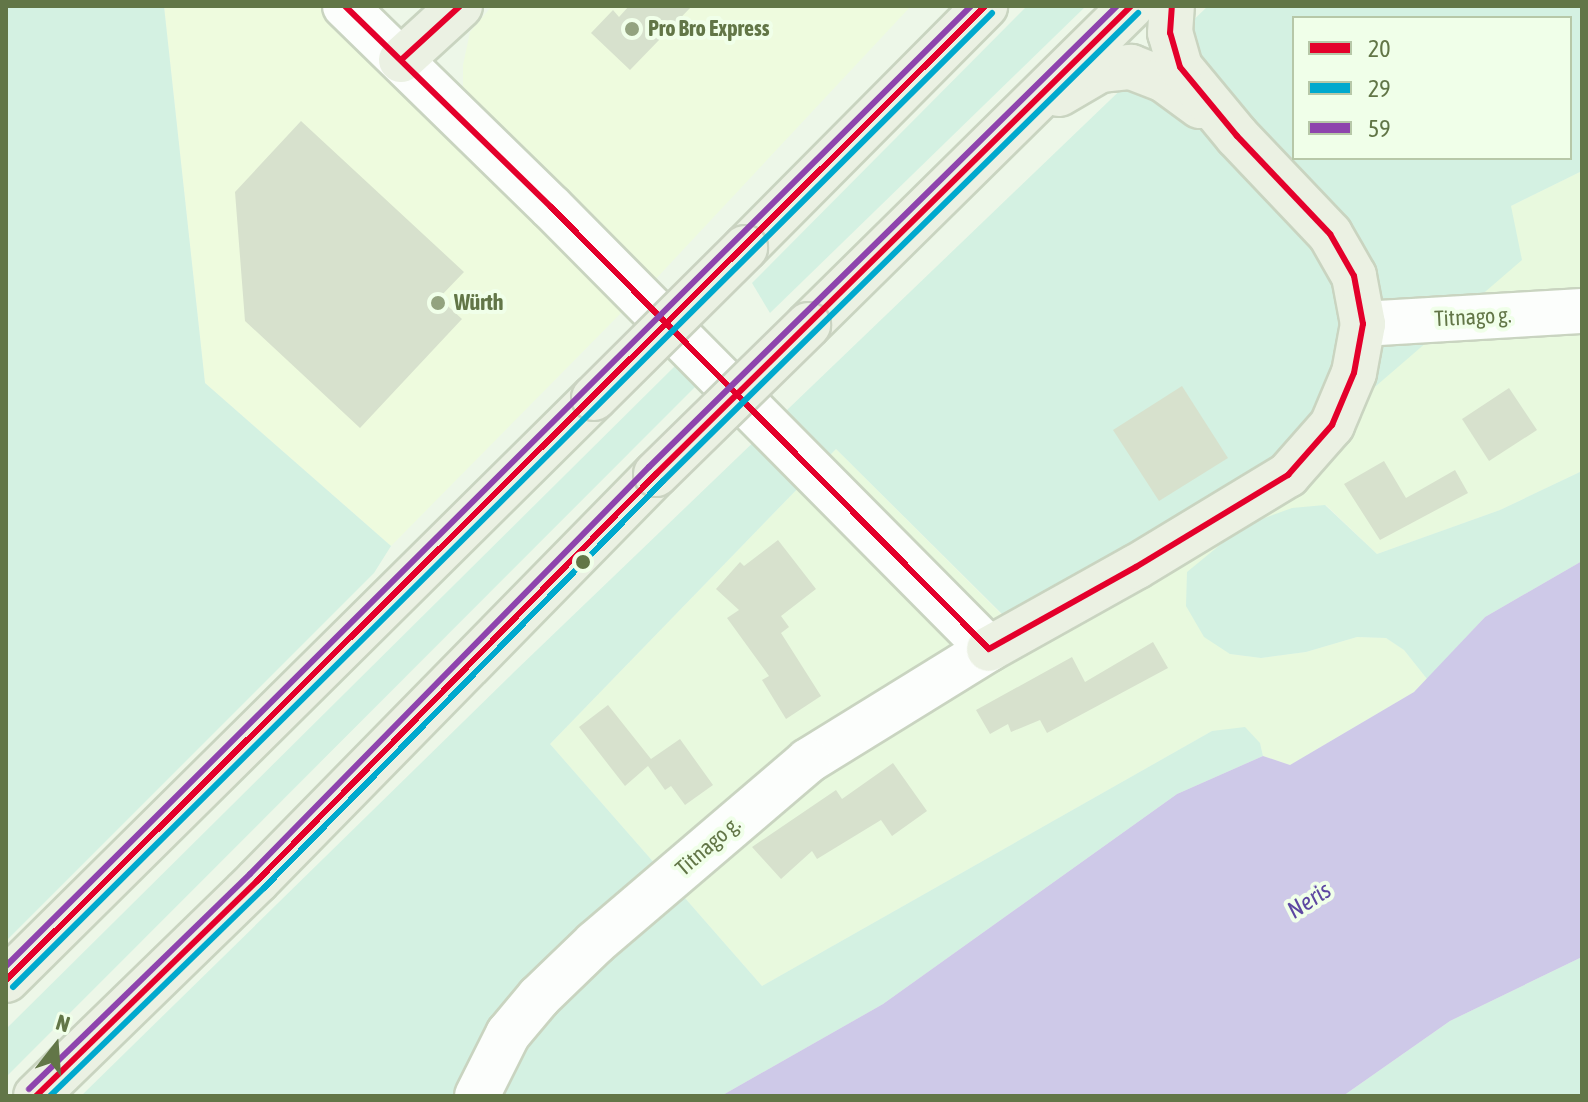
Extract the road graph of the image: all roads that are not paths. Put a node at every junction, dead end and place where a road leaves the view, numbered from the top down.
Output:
1 (345, 6) edge
2 (460, 6) edge
3 (954, 6) edge
4 (985, 6) edge
5 (1131, 6) edge
6 (1172, 6) edge
7 (401, 60) junction
8 (918, 73) junction
9 (1019, 118) junction
10 (1237, 136) junction
11 (1582, 311) edge
12 (1363, 324) junction
13 (989, 649) junction
14 (6, 980) edge
15 (36, 1096) edge
16 (477, 1096) edge

1 - 7 street
2 - 7 highway
3 - 8 highway
4 - 8 highway
5 - 9 highway
6 - 10 highway
7 - 13 street
8 - 14 highway, bridge
9 - 10 highway
9 - 15 highway, bridge
10 - 12 highway
11 - 12 street, Titnago g.
12 - 13 highway
13 - 16 street, Titnago g.

